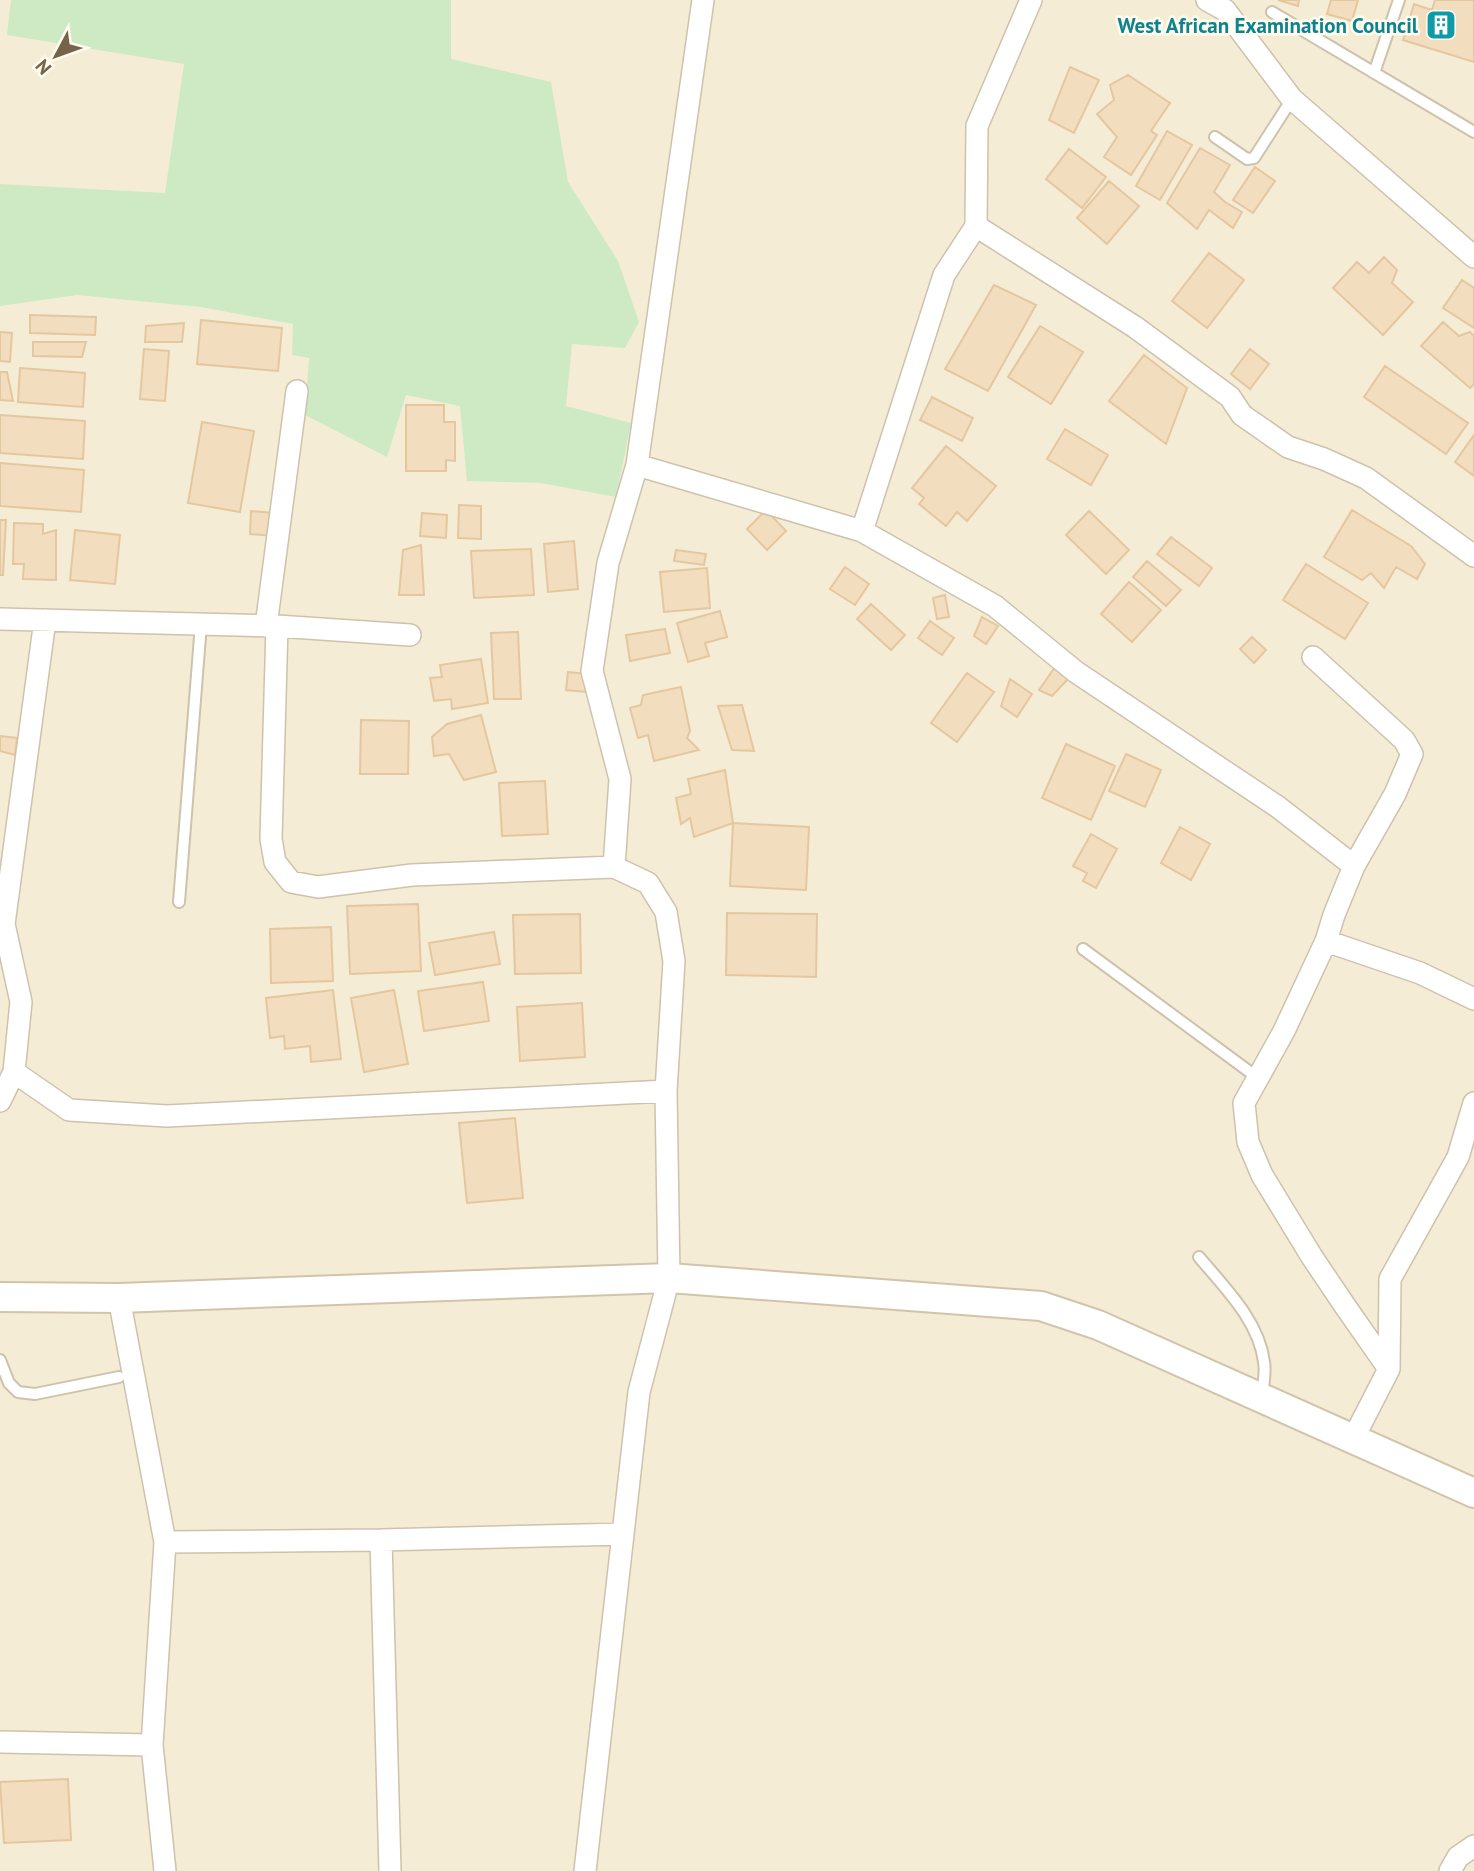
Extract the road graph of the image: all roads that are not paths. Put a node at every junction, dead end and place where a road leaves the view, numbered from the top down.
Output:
1 (703, 0) edge
2 (1031, 0) edge
3 (1399, 0) edge
4 (1220, 3) edge
5 (1272, 12) dead end
6 (1374, 73) junction
7 (1292, 99) junction
8 (1474, 132) edge
9 (1215, 137) dead end
10 (976, 226) junction
11 (1474, 257) edge
12 (297, 391) dead end
13 (637, 464) junction
14 (862, 531) junction
15 (1474, 556) edge
16 (0, 619) edge
17 (45, 620) junction
18 (201, 624) junction
19 (272, 626) junction
20 (411, 635) dead end
21 (1313, 657) dead end
22 (1354, 866) junction
23 (614, 867) junction
24 (179, 902) dead end
25 (2, 924) edge
26 (1326, 941) junction
27 (1083, 949) dead end
28 (1474, 999) edge
29 (14, 1072) junction
30 (1258, 1078) junction
31 (666, 1091) junction
32 (0, 1101) edge
33 (1474, 1102) edge
34 (1199, 1257) dead end
35 (669, 1278) junction
36 (0, 1297) edge
37 (119, 1298) junction
38 (0, 1360) edge
39 (1389, 1369) junction
40 (119, 1377) dead end
41 (1261, 1398) junction
42 (1353, 1439) junction
43 (1474, 1493) edge
44 (623, 1534) junction
45 (381, 1540) junction
46 (165, 1542) junction
47 (0, 1742) edge
48 (152, 1745) junction
49 (1474, 1846) edge
50 (165, 1871) edge
51 (390, 1871) edge
52 (585, 1871) edge
53 (1450, 1871) edge

1 - 13 street
2 - 10 street
3 - 6 lane
4 - 7 street
5 - 6 lane
6 - 8 lane
7 - 9 lane
7 - 11 street
10 - 14 street
10 - 15 street
12 - 19 street
13 - 14 street
13 - 23 street
14 - 22 street
16 - 17 street
17 - 18 street
17 - 25 street
18 - 19 street
18 - 24 lane
19 - 20 street
19 - 23 street
21 - 22 street
22 - 26 street
23 - 31 street
25 - 29 street
26 - 28 street
26 - 30 street
27 - 30 lane
29 - 31 street
29 - 32 street
30 - 39 street
31 - 35 street
33 - 39 street
34 - 41 lane
35 - 37 street
35 - 41 street
35 - 44 street
36 - 37 street
37 - 46 street
38 - 40 lane
39 - 42 street
41 - 42 street
42 - 43 street
44 - 45 street
44 - 52 street
45 - 46 street
45 - 51 street
46 - 48 street
47 - 48 street
48 - 50 street
49 - 53 street

